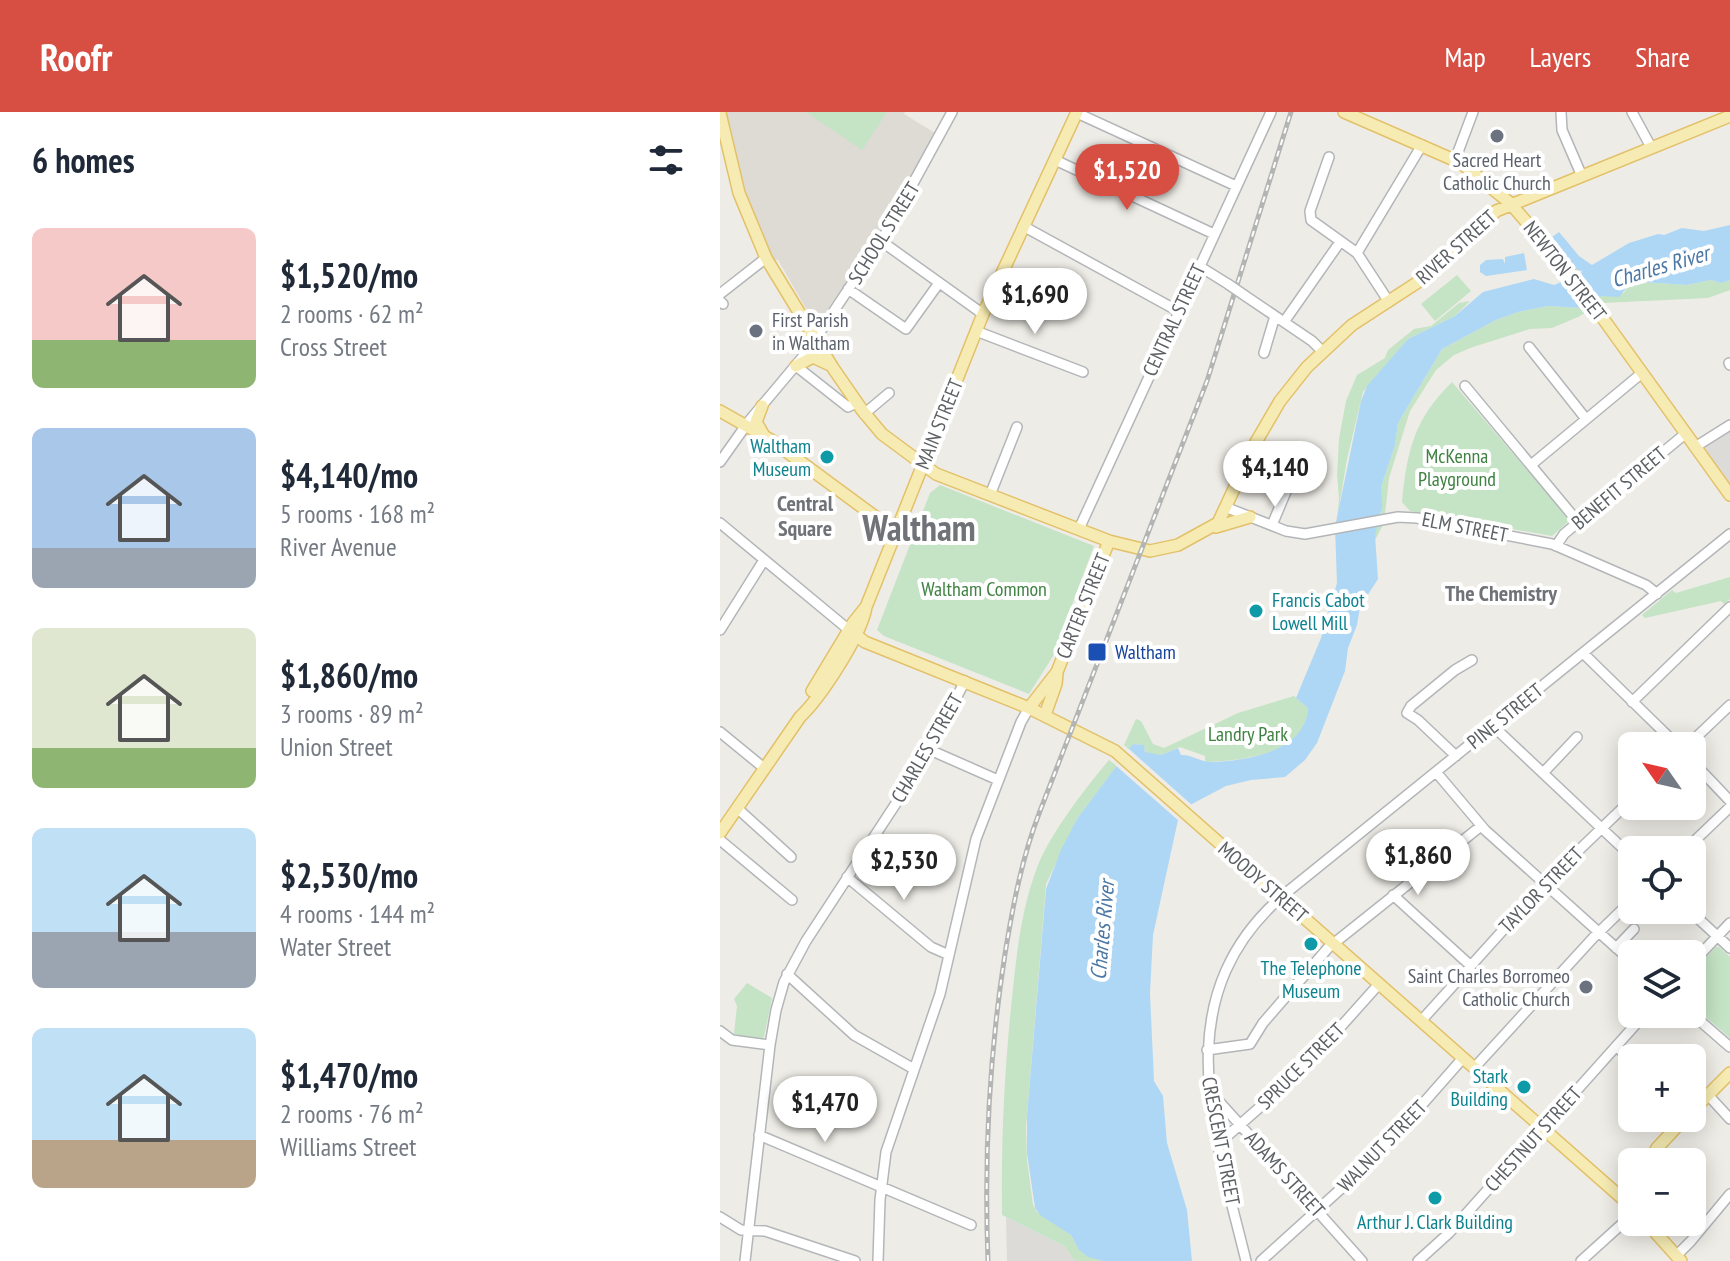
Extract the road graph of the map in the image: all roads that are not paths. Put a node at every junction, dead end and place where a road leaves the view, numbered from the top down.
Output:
1 (952, 112) edge
2 (1271, 112) edge
3 (1344, 112) edge
4 (1473, 112) edge
5 (1561, 112) edge
6 (1632, 112) edge
7 (720, 113) edge
8 (1074, 113) edge
9 (1722, 116) edge
10 (1422, 145) junction
11 (1651, 147) junction
12 (1329, 157) dead end
13 (1055, 160) junction
14 (1455, 160) junction
15 (1581, 174) junction
16 (1236, 186) junction
17 (1510, 203) junction
18 (1023, 226) junction
19 (1214, 234) junction
20 (881, 241) junction
21 (1340, 242) junction
22 (1357, 253) junction
23 (766, 258) junction
24 (1199, 266) junction
25 (939, 283) junction
26 (848, 289) junction
27 (721, 300) edge
28 (1389, 302) junction
29 (1178, 311) junction
30 (983, 314) junction
31 (1280, 319) junction
32 (976, 331) junction
33 (815, 339) junction
34 (1529, 347) dead end
35 (1322, 351) junction
36 (1264, 353) dead end
37 (796, 366) junction
38 (833, 368) junction
39 (1083, 372) dead end
40 (1642, 373) junction
41 (1465, 386) dead end
42 (889, 393) dead end
43 (856, 403) junction
44 (762, 406) junction
45 (720, 411) edge
46 (864, 414) junction
47 (1586, 419) junction
48 (1730, 425) edge
49 (746, 426) junction
50 (1017, 427) dead end
51 (1685, 434) junction
52 (767, 437) junction
53 (1695, 447) junction
54 (720, 462) edge
55 (923, 465) junction
56 (1531, 465) junction
57 (1293, 475) dead end
58 (990, 495) junction
59 (1730, 495) edge
60 (1225, 507) junction
61 (1250, 517) junction
62 (1578, 522) junction
63 (720, 523) edge
64 (1272, 525) junction
65 (1211, 528) junction
66 (1079, 529) junction
67 (897, 530) junction
68 (1730, 534) edge
69 (1109, 541) junction
70 (1556, 546) junction
71 (764, 560) junction
72 (1657, 594) junction
73 (866, 607) junction
74 (1730, 607) edge
75 (722, 623) edge
76 (852, 633) junction
77 (887, 650) junction
78 (1583, 653) junction
79 (1472, 660) dead end
80 (1057, 672) junction
81 (965, 681) junction
82 (1632, 702) junction
83 (1730, 705) edge
84 (1029, 708) junction
85 (1045, 715) junction
86 (1493, 726) junction
87 (720, 732) edge
88 (1663, 732) edge
89 (1702, 732) edge
90 (1577, 737) dead end
91 (930, 750) junction
92 (1456, 756) junction
93 (764, 768) junction
94 (1436, 772) junction
95 (1543, 773) junction
96 (1706, 777) edge
97 (998, 780) junction
98 (1730, 804) edge
99 (737, 808) junction
100 (1618, 812) edge
101 (1481, 826) junction
102 (1601, 828) junction
103 (720, 833) edge
104 (1699, 836) edge
105 (720, 840) edge
106 (1618, 844) edge
107 (791, 857) dead end
108 (847, 877) junction
109 (1544, 884) junction
110 (1393, 895) junction
111 (1281, 897) junction
112 (792, 900) dead end
113 (1618, 913) edge
114 (1730, 923) edge
115 (1704, 924) edge
116 (1634, 929) dead end
117 (1598, 932) junction
118 (1718, 937) junction
119 (1334, 944) junction
120 (1616, 948) joint
121 (1730, 948) edge
122 (1706, 949) edge
123 (949, 955) junction
124 (1471, 966) junction
125 (787, 974) junction
126 (1379, 984) junction
127 (1421, 1021) junction
128 (1706, 1026) edge
129 (1632, 1028) edge
130 (720, 1031) edge
131 (770, 1045) junction
132 (1616, 1046) joint
133 (1730, 1047) edge
134 (1207, 1050) junction
135 (1463, 1058) junction
136 (1475, 1067) junction
137 (914, 1069) junction
138 (1730, 1073) edge
139 (1207, 1088) junction
140 (1708, 1095) joint
141 (1730, 1119) edge
142 (1240, 1125) junction
143 (1543, 1128) junction
144 (1672, 1132) edge
145 (759, 1135) junction
146 (1218, 1144) junction
147 (1657, 1148) edge
148 (881, 1185) junction
149 (1618, 1193) edge
150 (1730, 1194) edge
151 (1317, 1211) junction
152 (720, 1217) edge
153 (1618, 1222) edge
154 (971, 1225) dead end
155 (749, 1229) junction
156 (1659, 1236) edge
157 (746, 1257) edge
158 (1679, 1258) edge
159 (756, 1261) edge
160 (855, 1261) edge
161 (878, 1261) edge
162 (1246, 1261) edge
163 (1261, 1261) edge
164 (1362, 1261) edge
165 (1418, 1261) edge
166 (1581, 1261) edge

1 - 20 street, SCHOOL STREET
2 - 16 street, CENTRAL STREET
3 - 10 main road, NEWTON STREET
4 - 14 street
5 - 15 street
6 - 11 street
7 - 23 main road
8 - 13 main road, MAIN STREET
8 - 16 street
9 - 11 main road, RIVER STREET
10 - 14 main road, NEWTON STREET
10 - 22 street
11 - 15 main road, RIVER STREET
12 - 21 street
13 - 18 main road, MAIN STREET
13 - 19 street
14 - 17 main road, NEWTON STREET
15 - 17 main road, RIVER STREET
16 - 19 street, CENTRAL STREET
17 - 28 main road, RIVER STREET
17 - 40 main road, NEWTON STREET
18 - 29 street
18 - 30 main road, MAIN STREET
19 - 24 street, CENTRAL STREET
20 - 25 street
20 - 26 street, SCHOOL STREET
21 - 22 street
21 - 31 street
22 - 28 street
23 - 27 street
23 - 33 main road
24 - 29 street, CENTRAL STREET
24 - 31 street, bridge
25 - 26 street
25 - 30 street
26 - 33 street, SCHOOL STREET
28 - 35 main road, RIVER STREET
29 - 66 street, CENTRAL STREET
30 - 32 main road, MAIN STREET
31 - 35 street
31 - 36 street
32 - 39 street
32 - 55 main road, MAIN STREET
33 - 37 street, SCHOOL STREET
33 - 38 main road
34 - 47 street
35 - 60 main road, RIVER STREET
37 - 38 main road
37 - 43 street
37 - 44 street, SCHOOL STREET
38 - 43 main road
40 - 47 street
40 - 51 main road, NEWTON STREET
41 - 56 street
42 - 46 street
43 - 46 main road
44 - 49 street, SCHOOL STREET
44 - 52 main road
45 - 49 main road
46 - 55 main road
47 - 56 street
48 - 53 street
49 - 52 main road
49 - 54 street, SCHOOL STREET
50 - 58 street
51 - 53 main road, NEWTON STREET
51 - 62 street, BENEFIT STREET
52 - 67 main road
53 - 59 main road, NEWTON STREET
55 - 58 main road
55 - 67 main road, MAIN STREET
56 - 62 street
57 - 64 street
58 - 66 main road
60 - 61 street, ELM STREET
60 - 65 main road
61 - 64 street, ELM STREET
61 - 65 main road
62 - 70 street, BENEFIT STREET
63 - 71 street
64 - 70 street, ELM STREET
65 - 69 main road
66 - 69 main road
67 - 73 main road, MAIN STREET
68 - 72 street, PINE STREET
69 - 80 main road, CARTER STREET
70 - 72 street, ELM STREET
71 - 75 street
71 - 76 street
72 - 78 street, PINE STREET
73 - 76 main road, MAIN STREET
73 - 77 main road
74 - 82 street
76 - 77 main road, MOODY STREET
76 - 93 main road, MAIN STREET
77 - 81 main road, MOODY STREET
78 - 82 street
78 - 86 street, PINE STREET
79 - 92 street
80 - 84 main road, CARTER STREET
80 - 85 main road, CARTER STREET
81 - 84 main road, MOODY STREET
81 - 91 street, CHARLES STREET
82 - 88 street
83 - 89 street
84 - 85 main road, MOODY STREET
84 - 97 street
85 - 111 main road, MOODY STREET
86 - 92 street, PINE STREET
86 - 95 street
87 - 93 street
90 - 95 street
91 - 97 street
91 - 108 street, CHARLES STREET
92 - 94 street, PINE STREET
93 - 99 main road, MAIN STREET
94 - 101 street
94 - 111 street, PINE STREET
95 - 102 street
96 - 98 street
97 - 123 street
98 - 104 street
99 - 103 main road, MAIN STREET
99 - 107 street
100 - 102 street, TAYLOR STREET
101 - 109 street
101 - 110 street
102 - 106 street
102 - 109 street, TAYLOR STREET
105 - 112 street
108 - 123 street
108 - 125 street, CHARLES STREET
109 - 117 street
109 - 124 street, TAYLOR STREET
110 - 119 street
110 - 124 street
111 - 119 main road, MOODY STREET
111 - 134 street, CRESCENT STREET
113 - 117 street
114 - 118 street
115 - 118 street
116 - 120 street
117 - 120 street
117 - 136 street
118 - 121 street
118 - 122 street
119 - 126 main road, MOODY STREET
119 - 134 street
123 - 137 street
124 - 127 street, TAYLOR STREET
125 - 131 street, CHARLES STREET
125 - 137 street
126 - 127 main road, MOODY STREET
126 - 142 street, SPRUCE STREET
127 - 135 main road, MOODY STREET
128 - 133 street
129 - 132 street, CHESTNUT STREET
130 - 131 street
131 - 145 street, CHARLES STREET
132 - 143 street, CHESTNUT STREET
134 - 139 street, CRESCENT STREET
135 - 136 main road, MOODY STREET
135 - 151 street, WALNUT STREET
136 - 143 main road, MOODY STREET
137 - 148 street
138 - 140 main road
139 - 142 street, ADAMS STREET
139 - 146 street, CRESCENT STREET
140 - 141 street
142 - 146 street, SPRUCE STREET
142 - 151 street, ADAMS STREET
143 - 149 main road, MOODY STREET
143 - 165 street, CHESTNUT STREET
144 - 147 main road
145 - 148 street
145 - 155 street, CHARLES STREET
146 - 162 street, CRESCENT STREET
148 - 154 street
148 - 161 street
150 - 158 street
151 - 163 street, WALNUT STREET
151 - 164 street, ADAMS STREET
152 - 155 street
153 - 166 street
155 - 157 street, CHARLES STREET
155 - 160 street
156 - 158 main road
157 - 159 street

